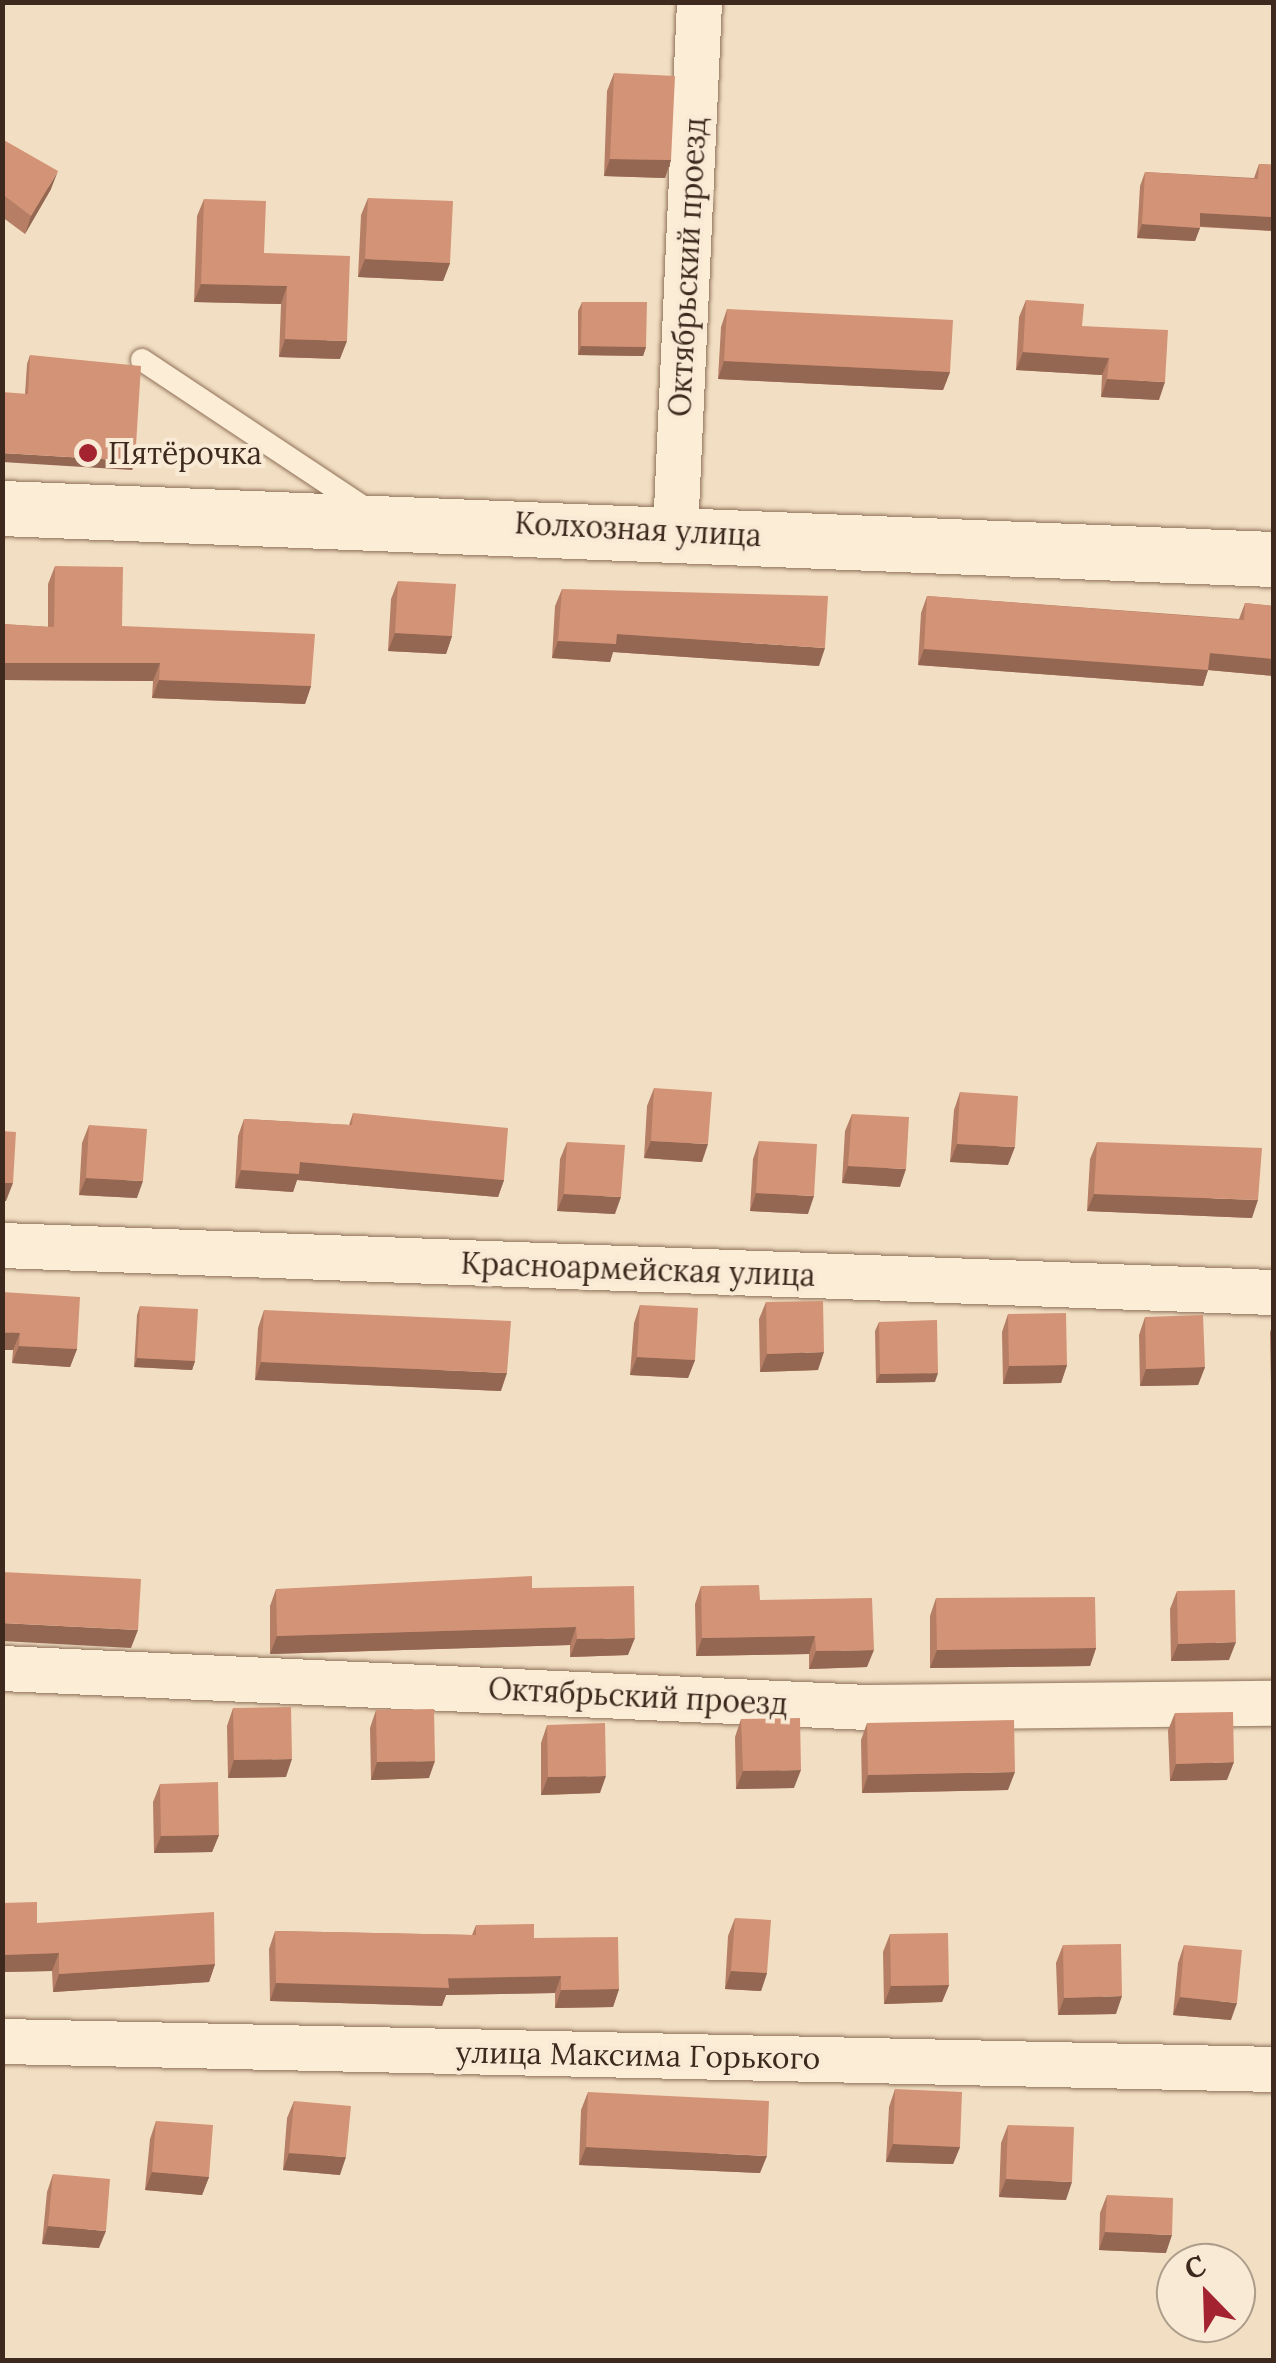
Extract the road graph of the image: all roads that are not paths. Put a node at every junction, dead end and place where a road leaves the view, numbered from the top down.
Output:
1 (699, 2) edge
2 (142, 360) dead end
3 (2, 508) edge
4 (382, 519) junction
5 (675, 531) junction
6 (1274, 559) edge
7 (2, 1245) edge
8 (1274, 1292) edge
9 (2, 1668) edge
10 (1274, 1703) edge
11 (2, 2041) edge
12 (1274, 2069) edge

1 - 5 street, Октябрьский проезд
2 - 4 lane
3 - 4 street, Колхозная улица
4 - 5 street, Колхозная улица
5 - 6 street, Колхозная улица
7 - 8 street, Красноармейская улица
9 - 10 street, Октябрьский проезд
11 - 12 street, улица Максима Горького

